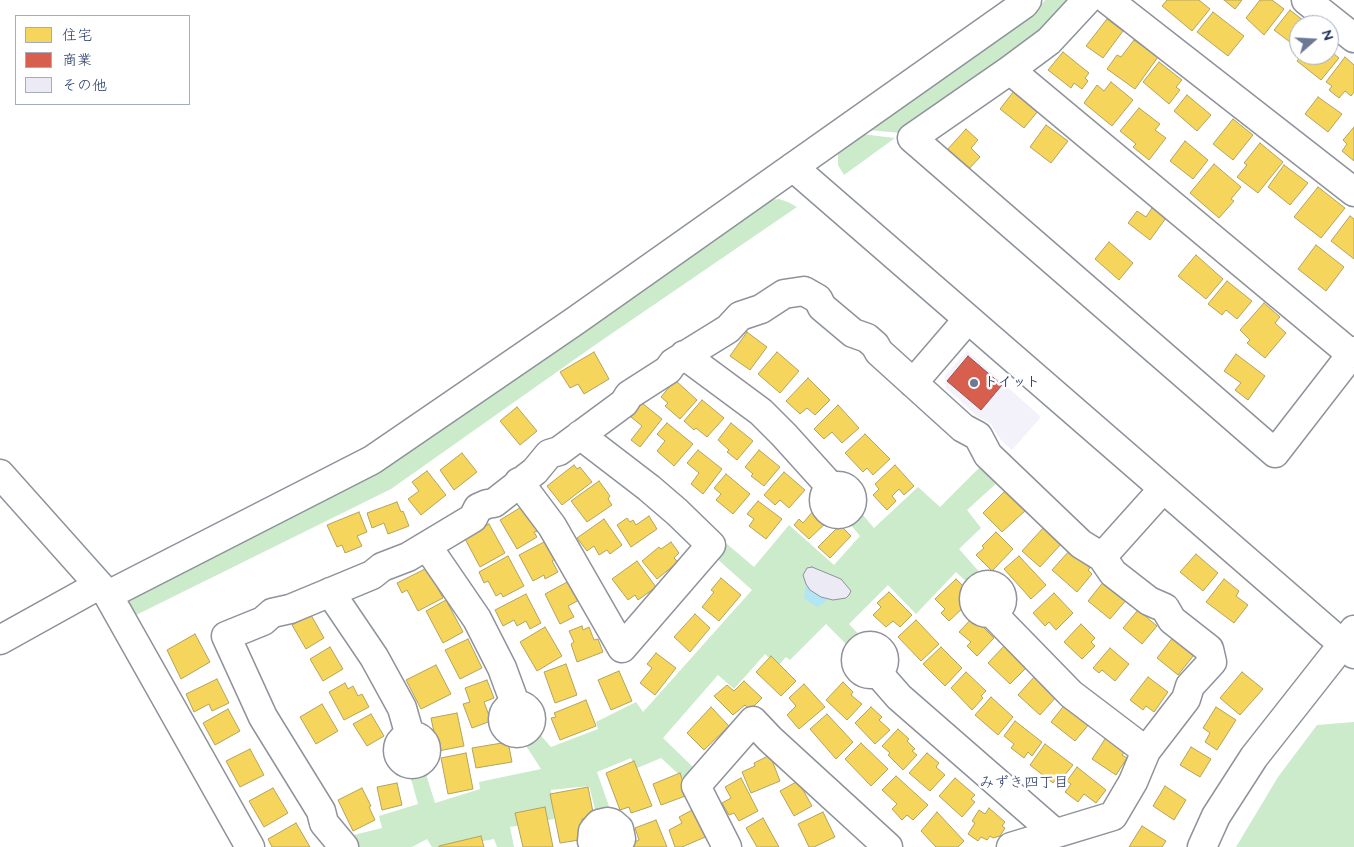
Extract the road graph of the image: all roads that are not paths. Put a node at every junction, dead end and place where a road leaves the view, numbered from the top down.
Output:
1 (1027, 0) edge
2 (1087, 0) edge
3 (1108, 0) edge
4 (1306, 0) edge
5 (1354, 38) edge
6 (1010, 70) junction
7 (793, 167) junction
8 (1354, 192) edge
9 (968, 319) junction
10 (1353, 353) edge
11 (684, 355) junction
12 (913, 383) junction
13 (580, 435) junction
14 (0, 474) edge
15 (519, 482) junction
16 (831, 487) dead end
17 (1163, 489) junction
18 (427, 546) junction
19 (1102, 558) junction
20 (103, 590) junction
21 (330, 592) junction
22 (991, 612) dead end
23 (0, 640) edge
24 (1350, 643) edge
25 (878, 673) dead end
26 (516, 706) dead end
27 (410, 736) dead end
28 (1146, 751) junction
29 (1055, 833) junction
30 (250, 847) edge
31 (344, 847) edge
32 (597, 847) edge
33 (616, 847) edge
34 (727, 847) edge
35 (888, 847) edge
36 (1011, 847) edge
37 (1202, 847) edge

1 - 7 street
2 - 6 street
3 - 8 street
4 - 5 street
6 - 10 street
6 - 10 street
7 - 9 street
7 - 20 street
9 - 12 street
9 - 17 street
11 - 12 street
11 - 13 street
11 - 16 street
12 - 19 street
13 - 15 street
13 - 15 street
14 - 20 street
15 - 18 street
17 - 19 street
17 - 24 street
18 - 21 street
18 - 26 street
19 - 28 street
20 - 23 street
20 - 30 street
21 - 27 street
21 - 31 street
22 - 28 street
24 - 37 street
25 - 29 street
28 - 29 street
29 - 36 street
32 - 33 street
34 - 35 street

